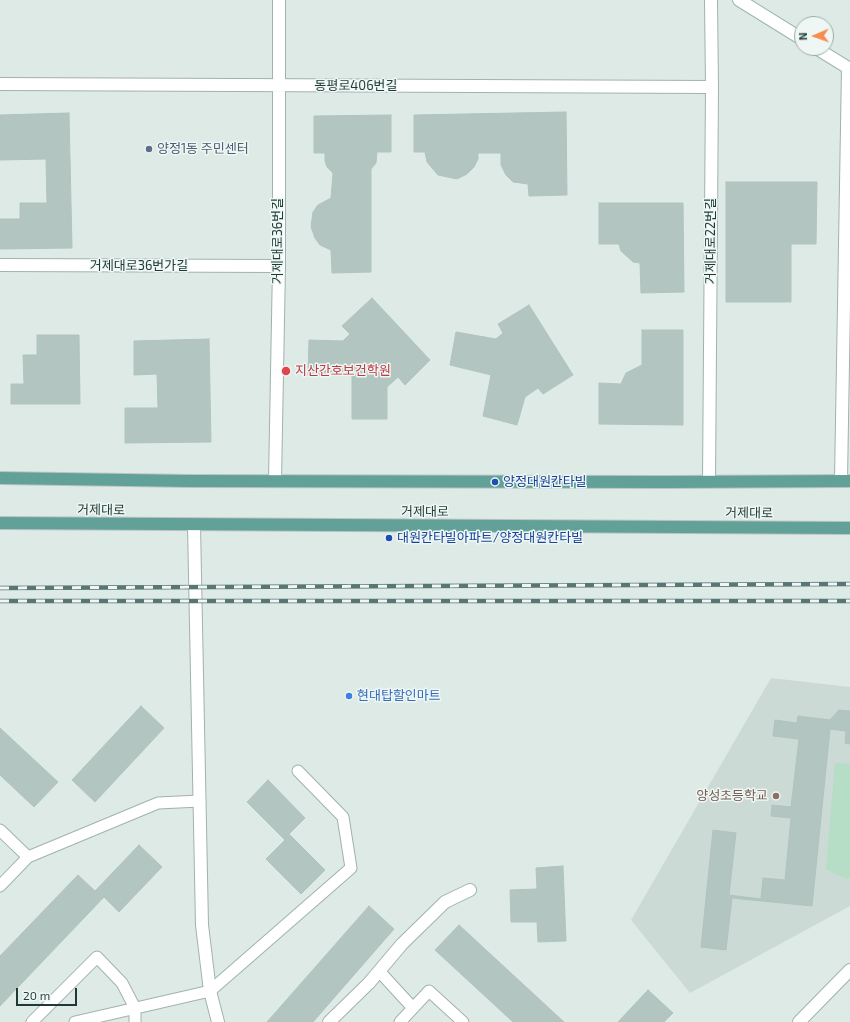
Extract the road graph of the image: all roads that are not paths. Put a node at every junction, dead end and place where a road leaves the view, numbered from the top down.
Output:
1 (279, 0) edge
2 (711, 0) edge
3 (739, 0) edge
4 (794, 34) edge
5 (829, 56) edge
6 (849, 69) edge
7 (0, 84) edge
8 (279, 86) junction
9 (712, 87) junction
10 (0, 265) edge
11 (279, 266) junction
12 (0, 478) edge
13 (846, 480) edge
14 (275, 481) junction
15 (709, 481) junction
16 (0, 523) edge
17 (194, 525) junction
18 (850, 528) edge
19 (298, 770) dead end
20 (200, 801) junction
21 (0, 830) edge
22 (28, 857) junction
23 (0, 886) edge
24 (470, 890) dead end
25 (850, 970) edge
26 (379, 971) junction
27 (210, 991) junction
28 (135, 1008) junction
29 (413, 1008) junction
30 (32, 1022) edge
31 (76, 1022) edge
32 (135, 1022) edge
33 (218, 1022) edge
34 (329, 1022) edge
35 (400, 1022) edge
36 (462, 1022) edge
37 (798, 1022) edge

1 - 8 street, 거제대로36번길
2 - 9 street, 거제대로22번길
3 - 4 street
5 - 6 street
6 - 13 street
7 - 8 street, 동평로406번길
8 - 9 street, 동평로406번길
8 - 11 street, 거제대로36번길
9 - 15 street, 거제대로22번길
10 - 11 street, 거제대로36번가길
11 - 14 street, 거제대로36번길
12 - 14 main road
13 - 15 main road
14 - 15 main road
16 - 17 main road, 거제대로
17 - 18 main road, 거제대로
17 - 20 street
19 - 27 lane
20 - 22 lane
20 - 27 street
21 - 22 lane
22 - 23 lane
24 - 26 street
25 - 37 street
26 - 29 lane
26 - 34 street
27 - 28 lane
27 - 33 street
28 - 30 lane
28 - 31 lane
28 - 32 lane
29 - 35 lane
29 - 36 lane

